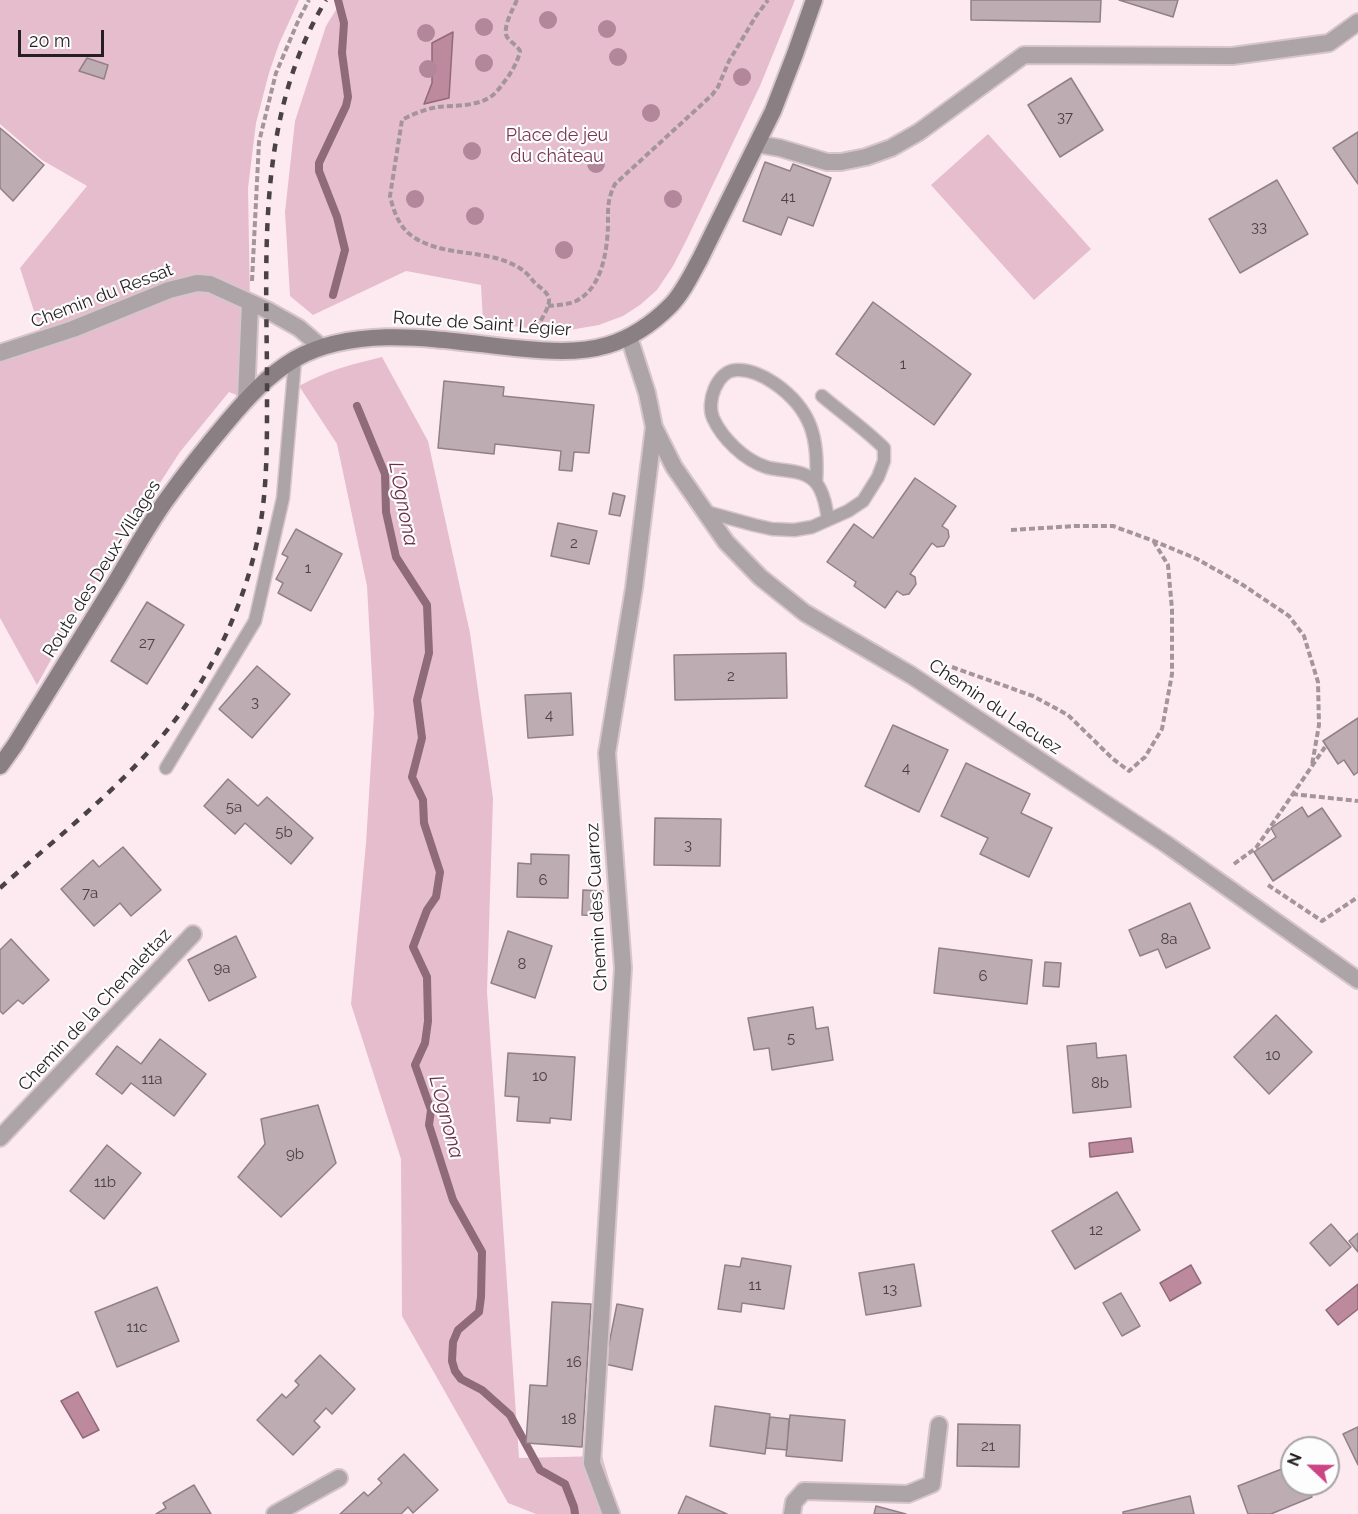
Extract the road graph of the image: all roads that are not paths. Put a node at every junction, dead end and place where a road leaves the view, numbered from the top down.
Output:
1 (814, 0) edge
2 (1358, 22) edge
3 (757, 144) junction
4 (250, 303) junction
5 (629, 337) junction
6 (321, 347) junction
7 (0, 353) edge
8 (295, 360) junction
9 (822, 396) dead end
10 (246, 399) junction
11 (654, 427) junction
12 (816, 483) junction
13 (703, 511) junction
14 (828, 519) junction
15 (0, 766) edge
16 (165, 768) dead end
17 (193, 934) dead end
18 (1358, 980) edge
19 (0, 1138) edge
20 (939, 1425) dead end
21 (339, 1478) dead end
22 (275, 1514) edge
23 (611, 1514) edge
24 (792, 1514) edge

1 - 3 main road, Route de Saint Légier
2 - 3 street
3 - 5 main road, Route de Saint Légier
4 - 6 street, Chemin du Ressat
4 - 7 street, Chemin du Ressat
4 - 10 street
5 - 6 main road, Route de Saint Légier
5 - 11 street, Chemin des Cuarroz
6 - 8 main road, Route de Saint Légier
8 - 10 main road, Route de Saint Légier
8 - 16 lane
9 - 14 lane
10 - 15 main road, Route des Deux-Villages
11 - 13 street, Chemin du Lacuez
11 - 23 street, Chemin des Cuarroz
12 - 12 lane
12 - 14 lane
13 - 14 lane
13 - 18 street, Chemin du Lacuez
17 - 19 street, Chemin de la Chenalettaz
20 - 24 street
21 - 22 street

